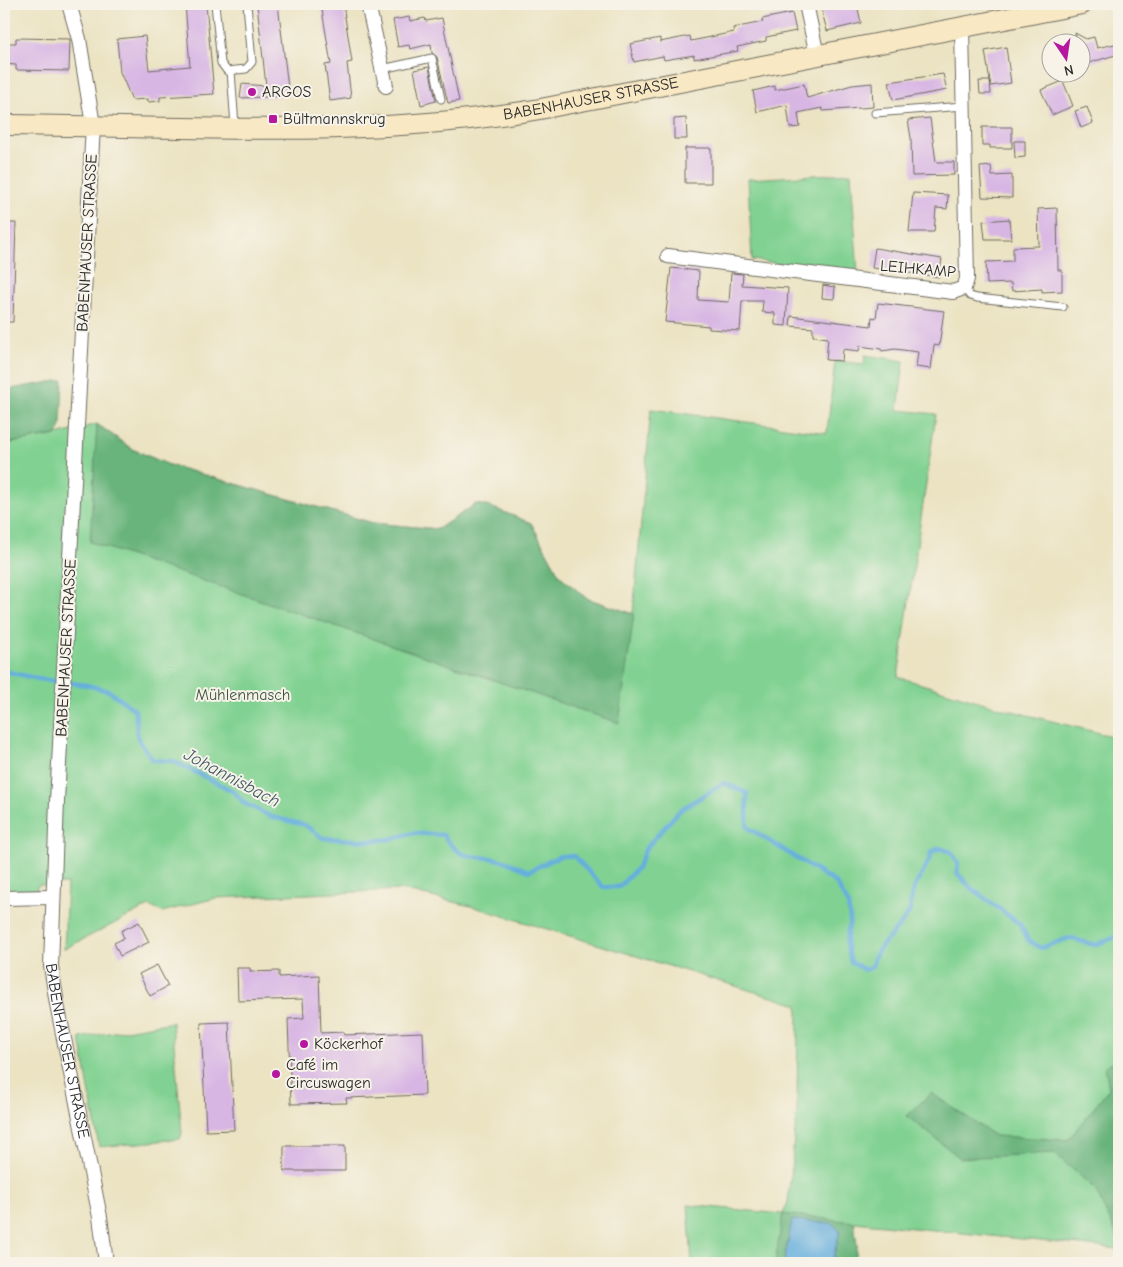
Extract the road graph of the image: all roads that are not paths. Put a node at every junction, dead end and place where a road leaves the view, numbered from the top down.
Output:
1 (69, 4) edge
2 (215, 4) edge
3 (247, 4) edge
4 (368, 4) edge
5 (806, 4) edge
6 (1082, 4) edge
7 (962, 27) junction
8 (820, 54) junction
9 (382, 69) junction
10 (231, 71) junction
11 (386, 86) dead end
12 (441, 99) dead end
13 (963, 106) junction
14 (875, 114) dead end
15 (4, 125) edge
16 (93, 125) junction
17 (235, 129) junction
18 (668, 256) dead end
19 (964, 288) junction
20 (1063, 307) dead end
21 (53, 897) junction
22 (4, 898) edge
23 (106, 1263) edge

1 - 16 street, BABENHAUSER STRASSE
2 - 10 lane
3 - 10 lane
4 - 9 street
5 - 8 street
6 - 7 main road, BABENHAUSER STRASSE
7 - 8 main road, BABENHAUSER STRASSE
7 - 13 street, LEIHKAMP
8 - 17 main road, BABENHAUSER STRASSE
9 - 11 street
9 - 12 lane
10 - 17 lane
13 - 14 lane
13 - 19 street, LEIHKAMP
15 - 16 main road
16 - 17 main road, BABENHAUSER STRASSE
16 - 21 street, BABENHAUSER STRASSE
18 - 19 street, LEIHKAMP
19 - 20 lane
21 - 22 street
21 - 23 street, BABENHAUSER STRASSE

